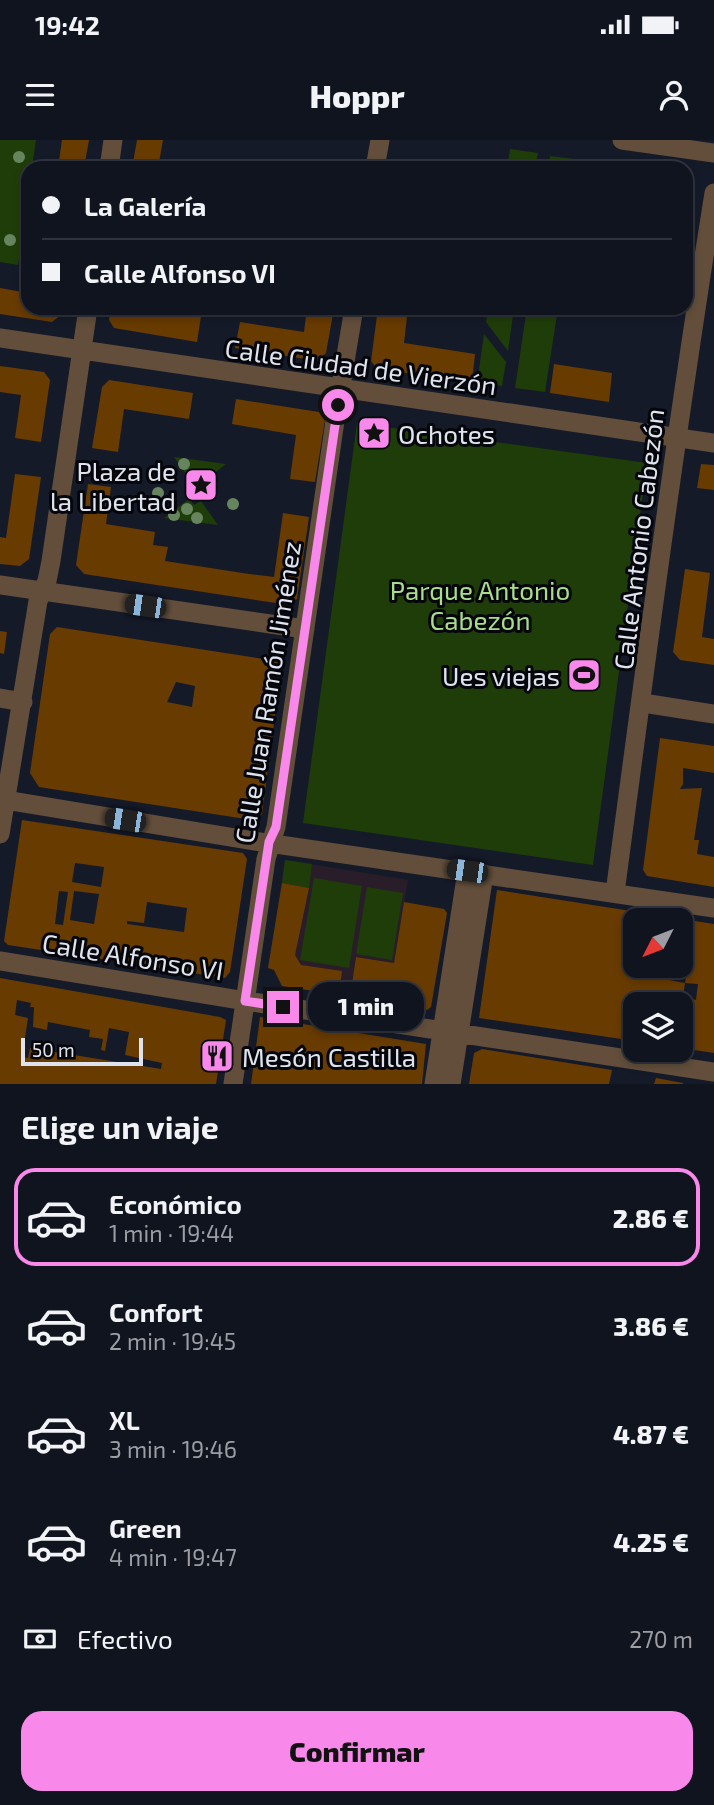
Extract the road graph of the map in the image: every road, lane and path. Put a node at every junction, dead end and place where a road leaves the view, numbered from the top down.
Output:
1 (113, 140) edge
2 (380, 140) edge
3 (622, 140) edge
4 (714, 153) edge
5 (110, 161) edge
6 (376, 161) edge
7 (714, 192) edge
8 (87, 315) edge
9 (353, 315) edge
10 (0, 338) edge
11 (82, 350) junction
12 (341, 390) junction
13 (675, 439) junction
14 (714, 443) edge
15 (0, 585) edge
16 (42, 591) junction
17 (305, 629) junction
18 (0, 698) edge
19 (23, 702) junction
20 (643, 703) junction
21 (714, 714) edge
22 (3, 800) edge
23 (0, 834) edge
24 (269, 842) junction
25 (476, 872) junction
26 (615, 893) junction
27 (714, 908) edge
28 (0, 961) edge
29 (245, 1001) junction
30 (451, 1031) junction
31 (714, 1072) edge
32 (233, 1084) edge
33 (434, 1084) edge
34 (451, 1084) edge

1 - 5 street
2 - 6 street
3 - 4 street
7 - 13 street, Calle Antonio Cabezón
8 - 11 street
9 - 12 street, Calle Juan Ramón Jiménez
10 - 11 street, Calle Ciudad de Vierzón
11 - 12 street, Calle Ciudad de Vierzón
11 - 16 street
12 - 13 street, Calle Ciudad de Vierzón
12 - 17 street, Calle Juan Ramón Jiménez
13 - 14 street, Calle Ciudad de Vierzón
13 - 20 street, Calle Antonio Cabezón
15 - 16 street
16 - 17 street
16 - 19 street
17 - 24 street, Calle Juan Ramón Jiménez
18 - 19 street
19 - 22 street
20 - 21 street
20 - 26 street, Calle Antonio Cabezón
22 - 23 street
22 - 24 street
24 - 25 street
24 - 29 street, Calle Juan Ramón Jiménez
25 - 26 street
25 - 30 street
26 - 27 street
28 - 29 street, Calle Alfonso VI
29 - 30 street, Calle Alfonso VI
29 - 32 street, Calle Juan Ramón Jiménez
30 - 31 street, Calle Alfonso VI
30 - 33 street
30 - 34 street

